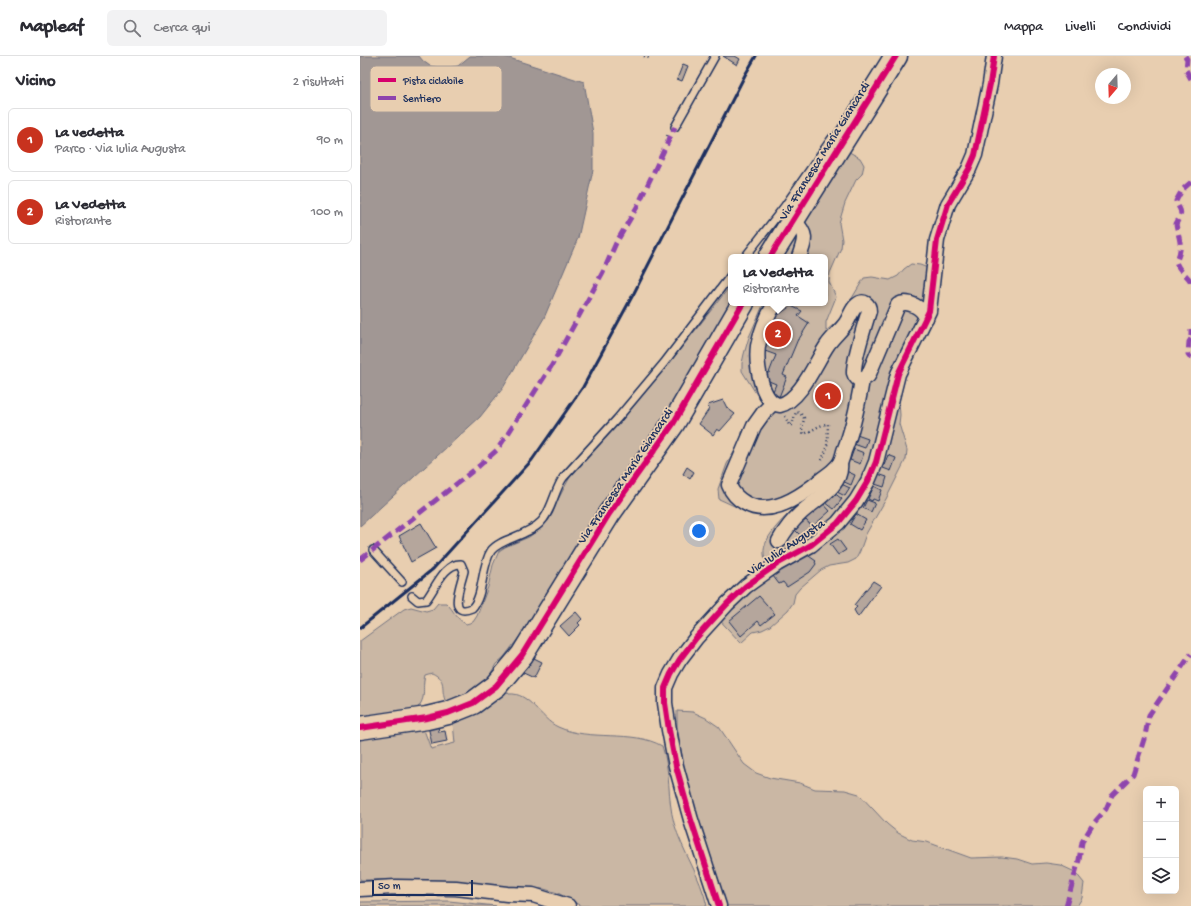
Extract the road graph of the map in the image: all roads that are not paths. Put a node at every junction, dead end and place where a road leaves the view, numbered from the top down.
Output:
1 (715, 56) edge
2 (896, 56) edge
3 (994, 56) edge
4 (675, 127) dead end
5 (842, 136) junction
6 (793, 219) junction
7 (747, 254) edge
8 (772, 254) edge
9 (800, 254) edge
10 (728, 279) edge
11 (741, 306) edge
12 (773, 306) edge
13 (926, 318) junction
14 (862, 380) junction
15 (770, 406) junction
16 (840, 463) junction
17 (779, 541) dead end
18 (372, 550) dead end
19 (402, 582) dead end
20 (412, 596) dead end
21 (360, 728) edge
22 (360, 888) edge
23 (568, 906) edge
24 (719, 906) edge

1 - 4 lane
2 - 5 main road, Via Francesca Maria Giancardi
3 - 13 street, Via Iulia Augusta
5 - 6 main road, Via Francesca Maria Giancardi
5 - 7 lane
6 - 8 main road, Via Francesca Maria Giancardi
6 - 9 street
10 - 20 lane
11 - 21 main road, Via Francesca Maria Giancardi
12 - 15 street
13 - 14 street
13 - 24 street, Via Iulia Augusta
14 - 15 street
14 - 16 street
15 - 16 street
16 - 17 street
18 - 19 lane
22 - 23 street

